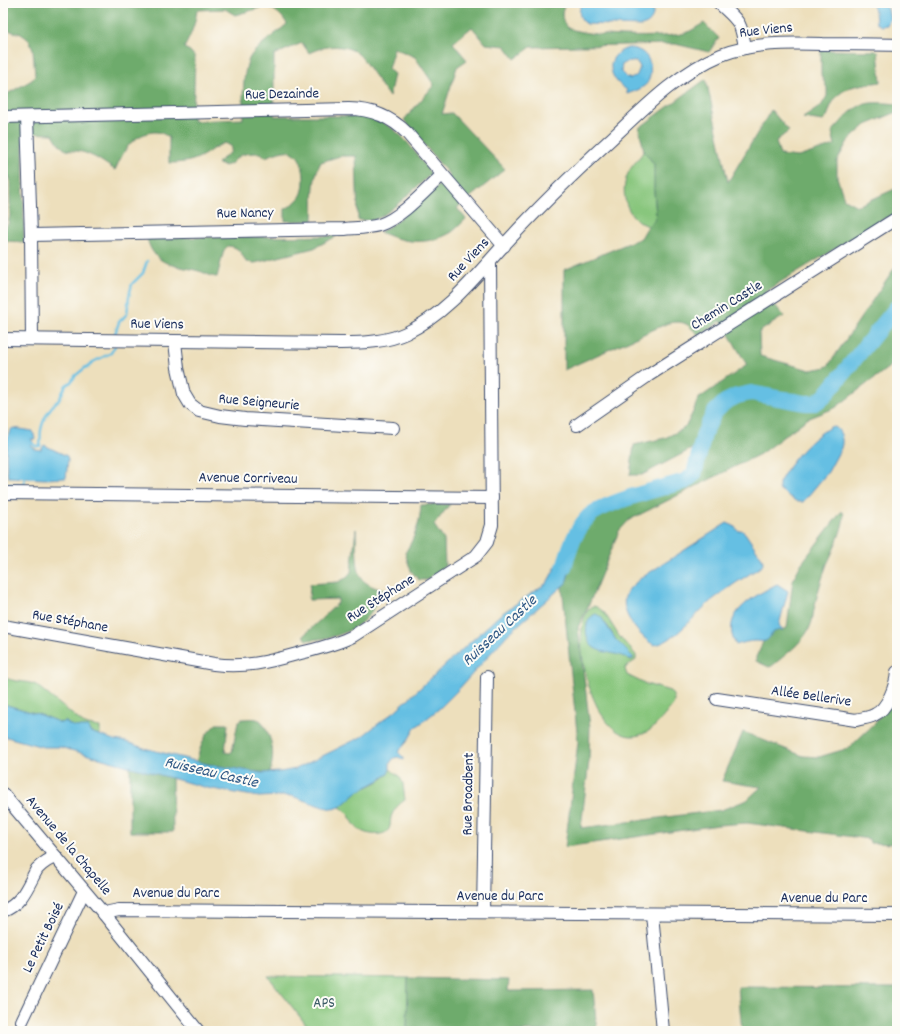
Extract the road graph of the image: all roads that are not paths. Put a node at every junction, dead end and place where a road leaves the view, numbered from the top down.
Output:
1 (719, 3) edge
2 (897, 45) edge
3 (745, 48) junction
4 (3, 117) edge
5 (27, 117) junction
6 (442, 175) junction
7 (897, 218) edge
8 (31, 235) junction
9 (504, 246) junction
10 (490, 262) junction
11 (3, 339) edge
12 (32, 339) junction
13 (175, 342) junction
14 (577, 425) dead end
15 (394, 428) dead end
16 (3, 492) edge
17 (492, 498) junction
18 (3, 626) edge
19 (897, 672) edge
20 (487, 677) dead end
21 (717, 699) dead end
22 (3, 794) edge
23 (56, 857) junction
24 (84, 891) junction
25 (3, 911) edge
26 (483, 912) junction
27 (104, 914) junction
28 (652, 914) junction
29 (897, 915) edge
30 (22, 1021) dead end
31 (198, 1031) edge
32 (663, 1031) edge

1 - 3 street
2 - 3 street, Rue Viens
3 - 9 street, Rue Viens
4 - 5 street, Rue Dezainde
5 - 6 street, Rue Dezainde
5 - 8 street
6 - 8 street, Rue Nancy
6 - 9 street, Rue Dezainde
7 - 14 street, Chemin Castle
8 - 12 street
9 - 10 street, Rue Viens
10 - 13 street, Rue Viens
10 - 17 street, Rue Stéphane
11 - 12 street, Rue Viens
12 - 13 street, Rue Viens
13 - 15 street, Rue Seigneurie
16 - 17 street, Avenue Corriveau
17 - 18 street, Rue Stéphane
19 - 21 street, Allée Bellerive
20 - 26 street, Rue Broadbent
22 - 23 street, Avenue de la Chapelle
23 - 24 street, Avenue de la Chapelle
23 - 25 street
24 - 27 street, Avenue de la Chapelle
24 - 30 street, Le Petit Boisé
26 - 27 street, Avenue du Parc
26 - 28 street, Avenue du Parc
27 - 31 street, Avenue de la Chapelle
28 - 29 street, Avenue du Parc
28 - 32 street

